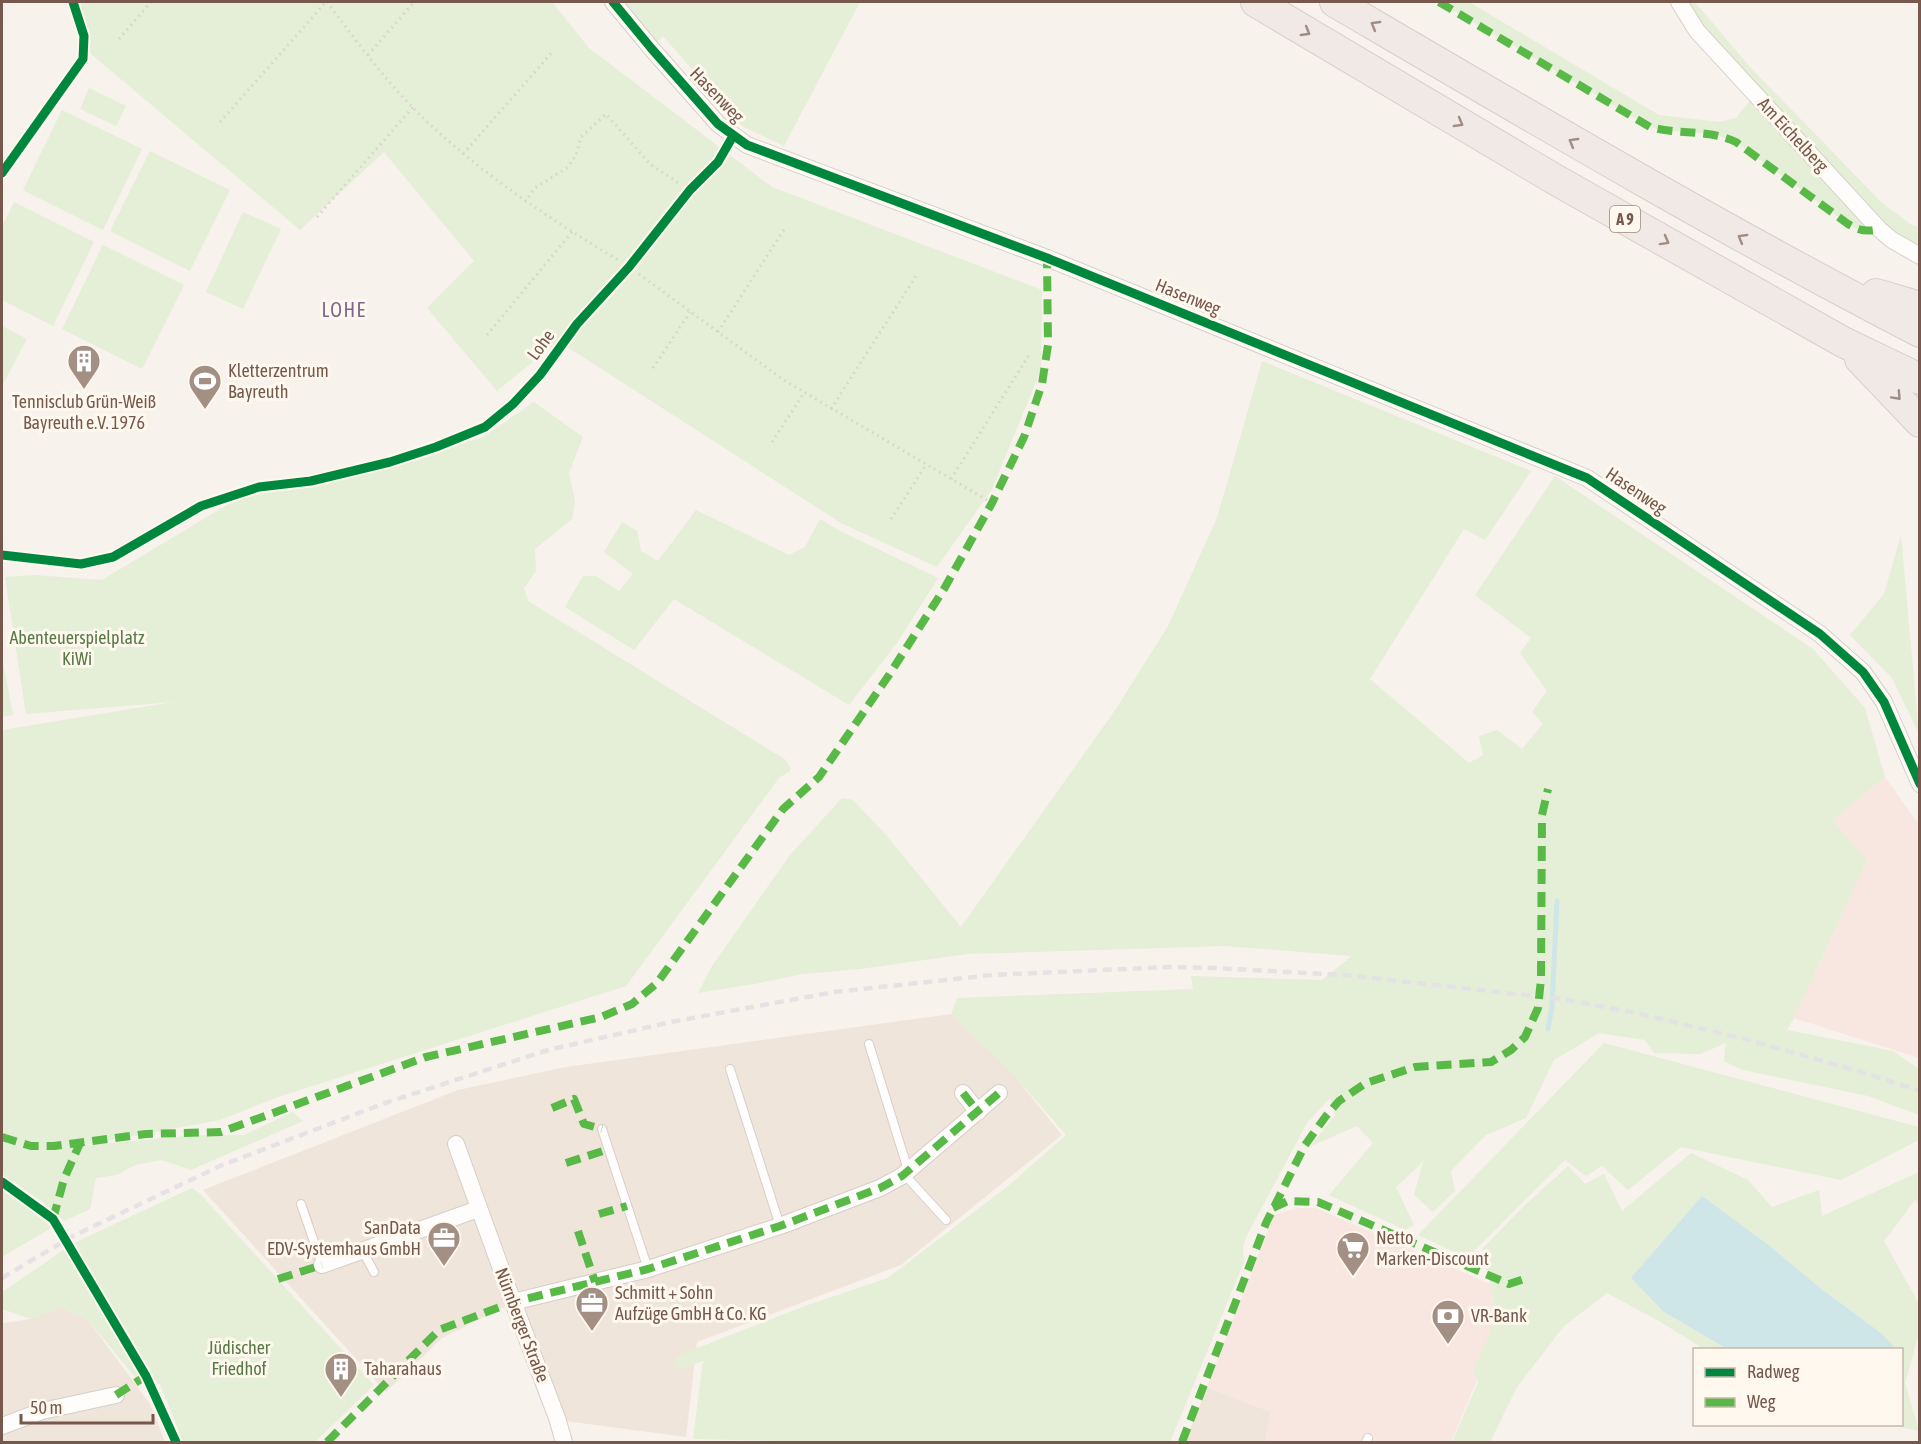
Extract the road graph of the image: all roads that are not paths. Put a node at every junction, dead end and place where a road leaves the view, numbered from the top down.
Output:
1 (613, 2) edge
2 (1256, 2) edge
3 (1335, 2) edge
4 (1679, 2) edge
5 (733, 136) junction
6 (1920, 256) edge
7 (1793, 267) junction
8 (1920, 307) edge
9 (1920, 332) edge
10 (1843, 342) junction
11 (1920, 379) edge
12 (1920, 422) edge
13 (310, 481) dead end
14 (1920, 784) edge
15 (869, 1044) dead end
16 (730, 1069) dead end
17 (963, 1093) dead end
18 (999, 1093) dead end
19 (978, 1112) junction
20 (602, 1129) dead end
21 (456, 1144) dead end
22 (906, 1172) junction
23 (301, 1204) dead end
24 (478, 1209) junction
25 (946, 1220) dead end
26 (780, 1226) junction
27 (362, 1250) junction
28 (322, 1265) joint
29 (648, 1269) junction
30 (374, 1272) dead end
31 (513, 1302) junction
32 (116, 1395) dead end
33 (2, 1426) edge
34 (564, 1443) edge

1 - 5 street, Hasenweg
2 -> 10 highway, A 9
7 -> 3 highway, A 9
4 - 6 street, Am Eichelberg
5 - 13 lane, Lohe
5 - 14 street, Hasenweg
7 - 8 highway
7 - 9 highway, A 9
10 - 11 highway, A 9
10 -> 12 highway
15 - 22 lane
16 - 26 lane
17 - 19 street
18 - 19 street
19 - 22 street
20 - 29 lane
21 - 24 street, Nürnberger Straße
22 - 25 lane
22 - 26 street
23 - 28 lane
24 - 27 street
24 - 31 street, Nürnberger Straße
26 - 29 street
27 - 28 street
27 - 30 lane
29 - 31 street
31 - 34 street, Nürnberger Straße
32 - 33 street

